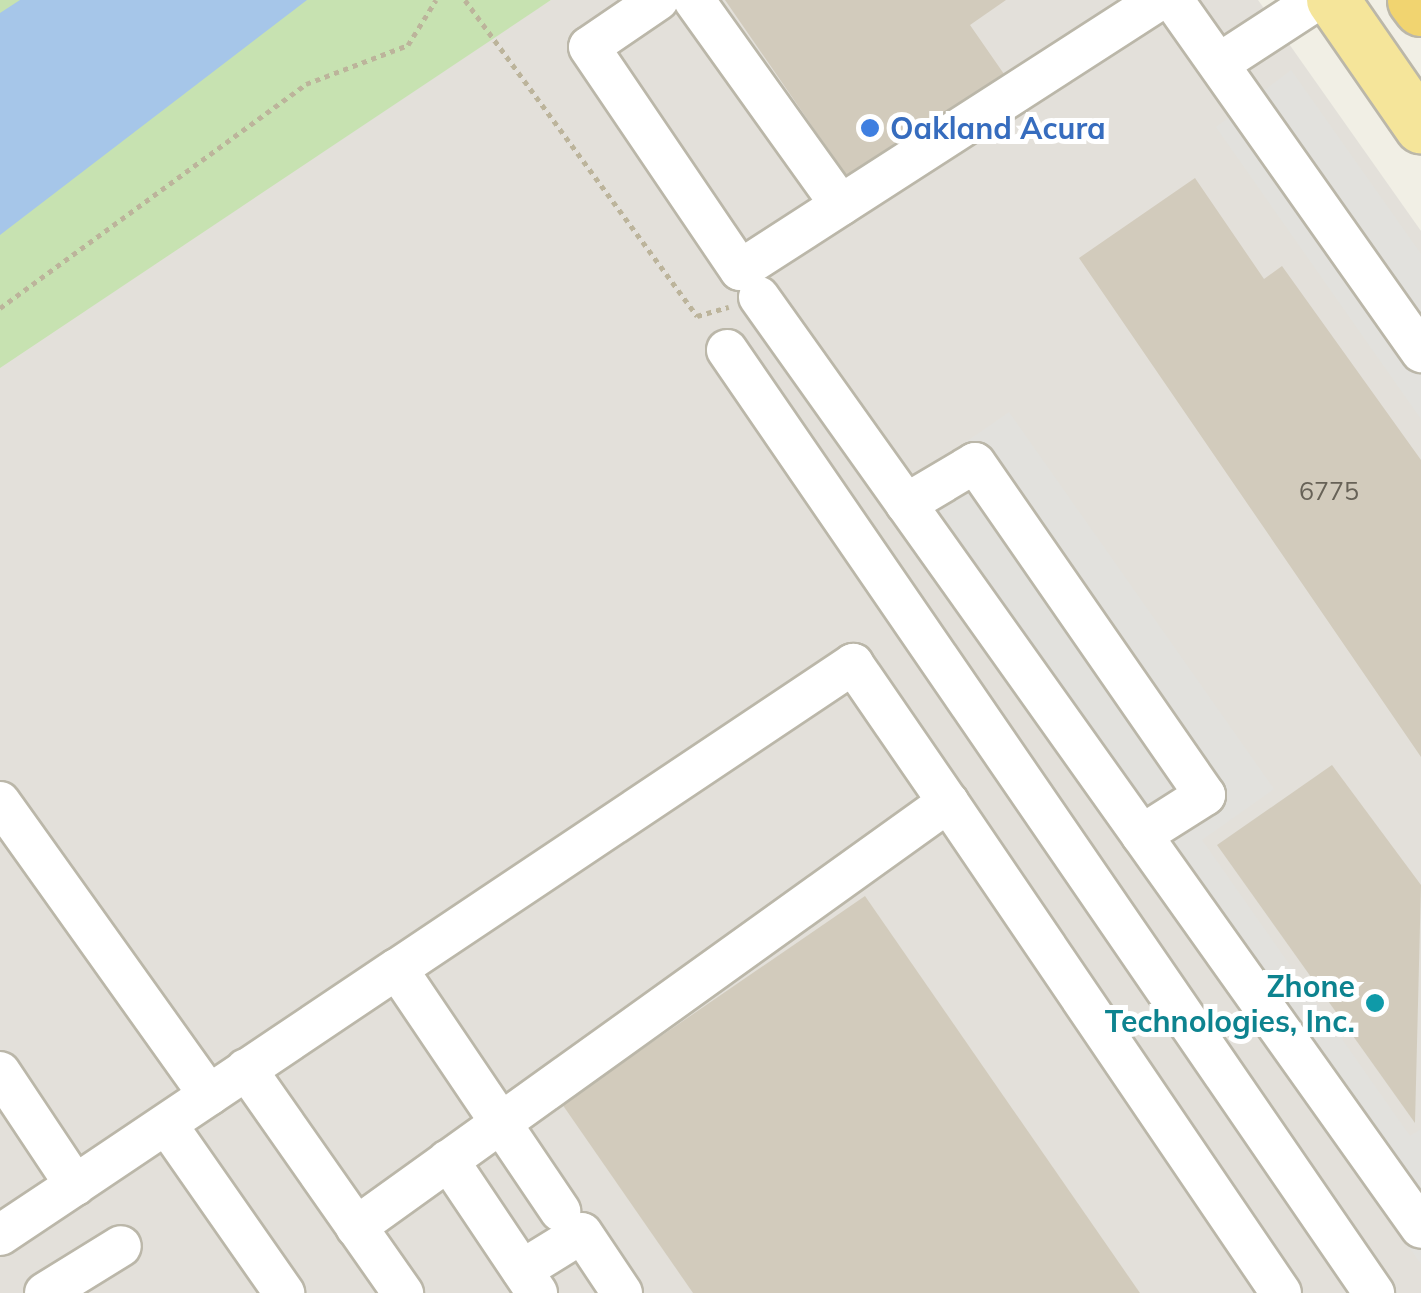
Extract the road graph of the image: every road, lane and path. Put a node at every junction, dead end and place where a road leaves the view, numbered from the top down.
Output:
1 (436, 0) edge
2 (465, 0) edge
3 (658, 0) edge
4 (694, 0) edge
5 (1159, 0) edge
6 (1173, 0) edge
7 (1317, 0) edge
8 (1332, 0) edge
9 (1415, 0) edge
10 (1421, 8) edge
11 (1220, 64) junction
12 (1421, 127) edge
13 (841, 205) junction
14 (759, 297) joint
15 (0, 308) edge
16 (728, 350) dead end
17 (1421, 352) edge
18 (906, 504) junction
19 (0, 802) edge
20 (948, 802) junction
21 (1142, 836) junction
22 (397, 969) junction
23 (246, 1069) junction
24 (0, 1072) edge
25 (210, 1095) junction
26 (502, 1123) junction
27 (167, 1125) junction
28 (448, 1160) junction
29 (75, 1185) junction
30 (560, 1211) dead end
31 (356, 1226) junction
32 (1421, 1228) edge
33 (0, 1235) edge
34 (121, 1246) dead end
35 (530, 1281) edge
36 (46, 1293) edge
37 (284, 1293) edge
38 (403, 1293) edge
39 (622, 1293) edge
40 (1281, 1293) edge
41 (1374, 1293) edge

1 - 15 path
2 - 14 path
3 - 13 street
4 - 13 street
5 - 13 street
6 - 11 street
7 - 11 street
8 - 12 main road
9 - 10 highway
11 - 17 street
14 - 18 street
16 - 41 street
18 - 21 street
18 - 21 street
19 - 25 street
20 - 22 street
20 - 26 street
20 - 40 street
21 - 32 street
22 - 23 street
22 - 26 street
23 - 25 street
23 - 31 street
24 - 29 street
25 - 27 street
26 - 28 street
26 - 30 street
27 - 29 street
27 - 37 street
28 - 31 street
28 - 35 street
29 - 33 street
31 - 38 street
34 - 36 street
35 - 39 street

